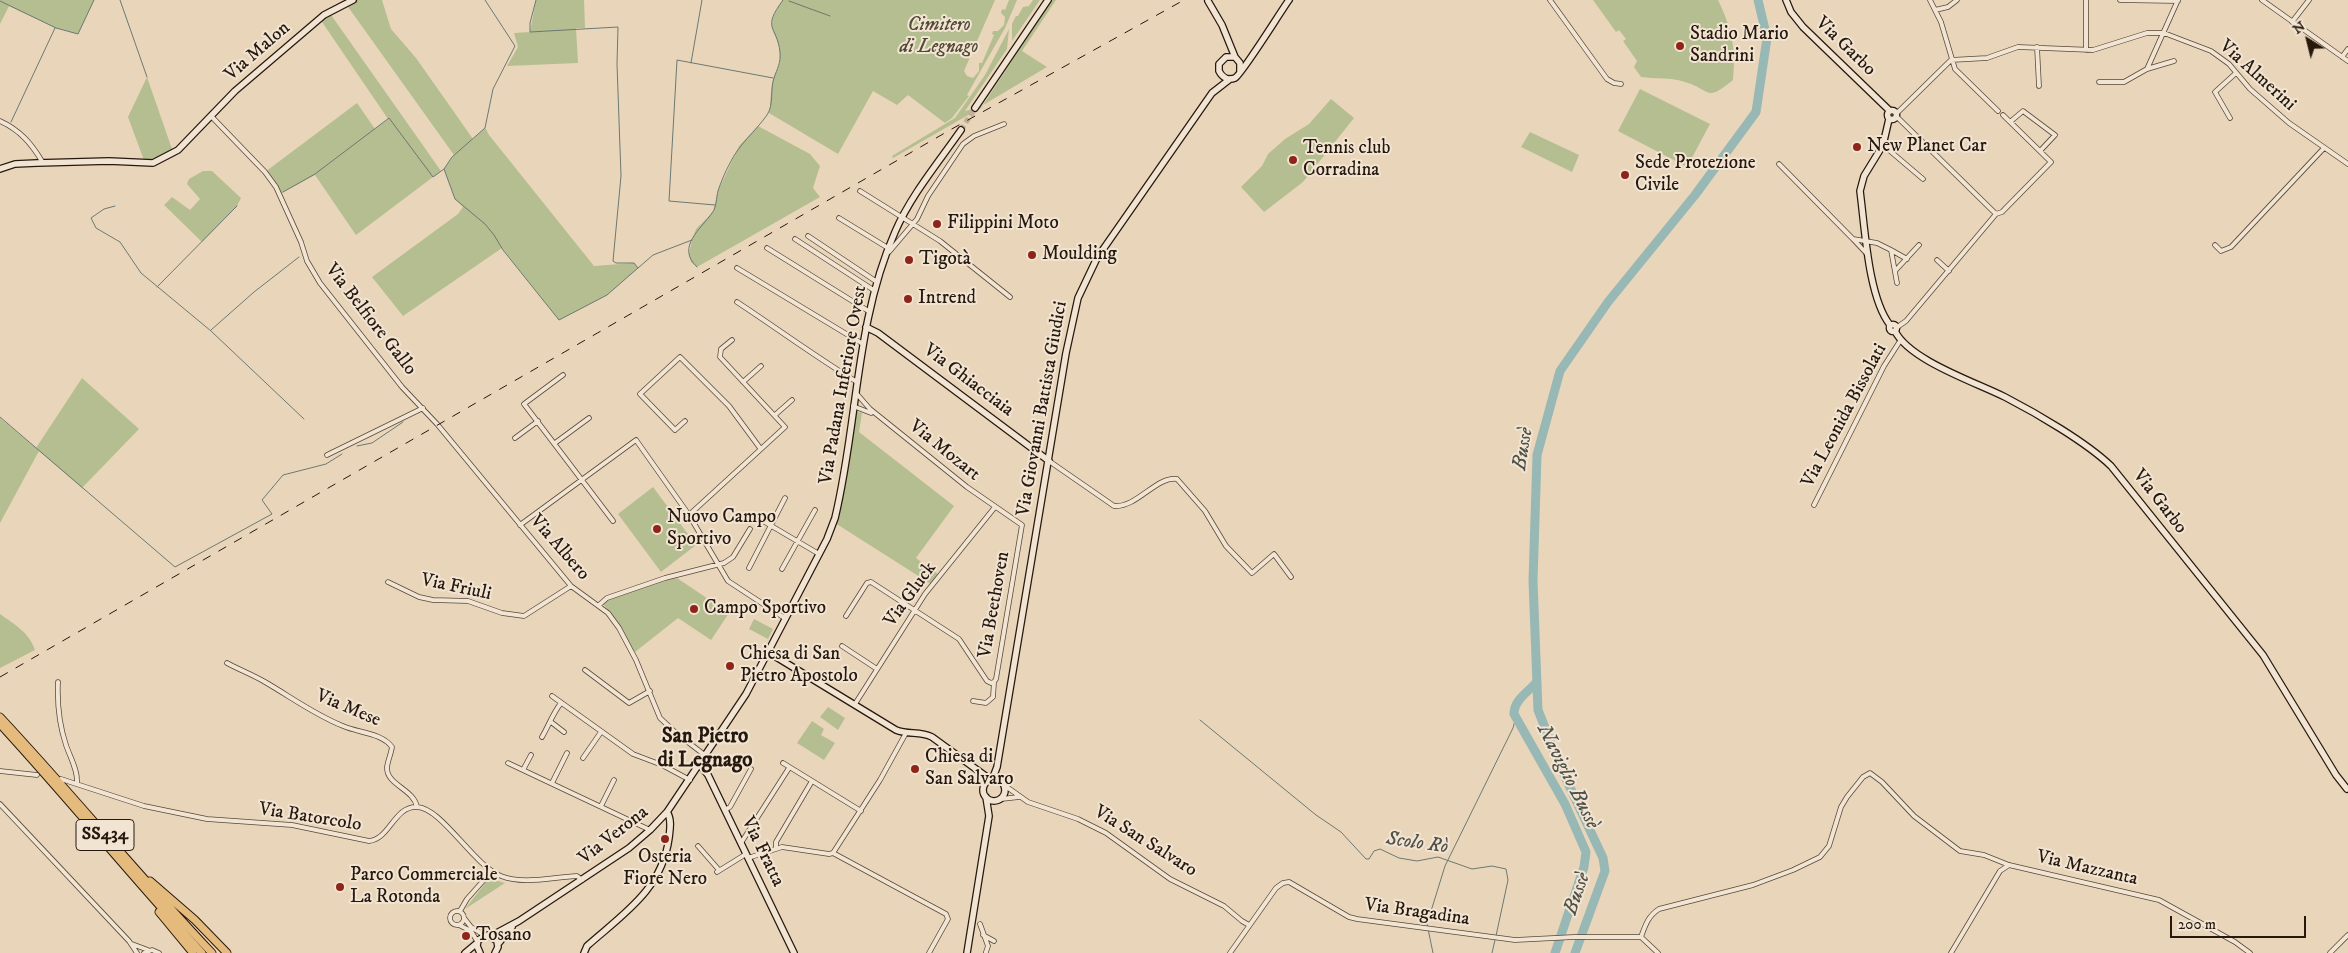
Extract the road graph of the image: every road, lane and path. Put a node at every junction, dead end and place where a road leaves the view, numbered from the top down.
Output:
1 (353, 0) edge
2 (1048, 0) edge
3 (1289, 0) edge
4 (1550, 0) edge
5 (1786, 0) edge
6 (1930, 0) edge
7 (1957, 0) edge
8 (2086, 0) edge
9 (2120, 0) edge
10 (2262, 0) edge
11 (2309, 0) edge
12 (1208, 1) edge
13 (2178, 1) edge
14 (1935, 10) junction
15 (2292, 22) junction
16 (2164, 33) junction
17 (1227, 39) junction
18 (2036, 47) junction
19 (2348, 48) edge
20 (2086, 50) junction
21 (1252, 54) junction
22 (2342, 57) junction
23 (1224, 58) junction
24 (1236, 58) junction
25 (1951, 60) junction
26 (2174, 61) dead end
27 (2348, 61) edge
28 (2147, 69) junction
29 (1219, 72) junction
30 (1240, 72) junction
31 (2236, 73) junction
32 (1230, 79) junction
33 (2100, 82) dead end
34 (1621, 84) dead end
35 (2039, 86) dead end
36 (1212, 94) junction
37 (975, 108) tunnel mouth
38 (1890, 111) junction
39 (1998, 111) dead end
40 (1896, 115) junction
41 (2003, 115) dead end
42 (211, 116) junction
43 (1889, 118) junction
44 (2230, 118) dead end
45 (0, 121) edge
46 (2010, 122) junction
47 (1004, 124) dead end
48 (961, 130) tunnel mouth
49 (1883, 144) junction
50 (2324, 148) junction
51 (2040, 151) junction
52 (43, 163) junction
53 (1779, 164) dead end
54 (2348, 164) edge
55 (0, 169) edge
56 (1923, 179) dead end
57 (860, 191) dead end
58 (1996, 214) junction
59 (903, 216) junction
60 (839, 218) dead end
61 (913, 224) junction
62 (808, 236) dead end
63 (795, 239) dead end
64 (1853, 239) junction
65 (1867, 242) junction
66 (1919, 245) dead end
67 (2215, 245) dead end
68 (767, 248) dead end
69 (888, 248) junction
70 (1891, 250) junction
71 (886, 256) junction
72 (1870, 256) junction
73 (1907, 258) junction
74 (1937, 260) dead end
75 (737, 268) dead end
76 (1895, 271) junction
77 (1949, 271) junction
78 (877, 282) junction
79 (1897, 283) dead end
80 (875, 291) junction
81 (1010, 297) dead end
82 (737, 302) dead end
83 (870, 312) junction
84 (866, 327) junction
85 (1896, 329) junction
86 (732, 340) dead end
87 (1900, 341) junction
88 (863, 344) junction
89 (761, 366) dead end
90 (563, 375) dead end
91 (743, 382) junction
92 (857, 382) junction
93 (856, 393) junction
94 (792, 400) dead end
95 (853, 406) junction
96 (422, 408) junction
97 (775, 415) junction
98 (878, 416) junction
99 (589, 418) dead end
100 (538, 421) junction
101 (686, 421) dead end
102 (438, 426) joint
103 (515, 438) dead end
104 (555, 443) junction
105 (760, 448) junction
106 (328, 456) dead end
107 (1050, 461) junction
108 (582, 479) junction
109 (785, 498) dead end
110 (1814, 504) dead end
111 (995, 506) junction
112 (815, 510) dead end
113 (689, 515) junction
114 (758, 518) dead end
115 (613, 521) dead end
116 (520, 525) junction
117 (770, 526) junction
118 (750, 529) dead end
119 (796, 542) junction
120 (819, 554) junction
121 (717, 566) junction
122 (748, 568) dead end
123 (782, 569) dead end
124 (1292, 577) dead end
125 (388, 582) dead end
126 (570, 586) junction
127 (599, 605) junction
128 (915, 611) junction
129 (846, 616) dead end
130 (786, 619) junction
131 (842, 646) dead end
132 (768, 652) junction
133 (227, 663) dead end
134 (877, 669) junction
135 (585, 670) dead end
136 (58, 682) dead end
137 (994, 682) junction
138 (650, 691) junction
139 (552, 696) dead end
140 (973, 701) dead end
141 (561, 703) junction
142 (855, 704) junction
143 (0, 717) edge
144 (551, 722) junction
145 (0, 724) edge
146 (564, 732) dead end
147 (601, 732) junction
148 (906, 733) junction
149 (542, 737) dead end
150 (567, 753) dead end
151 (531, 755) dead end
152 (706, 756) junction
153 (583, 758) dead end
154 (508, 763) dead end
155 (783, 763) dead end
156 (700, 765) junction
157 (0, 767) edge
158 (997, 767) junction
159 (789, 768) junction
160 (751, 769) dead end
161 (523, 770) junction
162 (0, 771) edge
163 (979, 771) junction
164 (17, 772) junction
165 (37, 775) dead end
166 (61, 779) dead end
167 (614, 780) dead end
168 (690, 780) junction
169 (992, 780) junction
170 (812, 782) junction
171 (77, 783) junction
172 (552, 783) junction
173 (1003, 784) junction
174 (984, 786) junction
175 (2348, 786) edge
176 (986, 797) junction
177 (1018, 797) junction
178 (1000, 800) junction
179 (0, 804) edge
180 (601, 806) junction
181 (417, 807) junction
182 (725, 810) junction
183 (861, 811) junction
184 (668, 812) junction
185 (989, 816) junction
186 (650, 830) junction
187 (741, 843) junction
188 (698, 846) dead end
189 (776, 848) junction
190 (833, 853) junction
191 (747, 856) junction
192 (125, 859) junction
193 (2009, 865) junction
194 (491, 872) junction
195 (582, 880) junction
196 (142, 888) junction
197 (460, 911) junction
198 (464, 917) junction
199 (519, 921) junction
200 (980, 924) dead end
201 (457, 925) junction
202 (1249, 925) junction
203 (2348, 934) edge
204 (983, 935) junction
205 (484, 936) junction
206 (492, 936) junction
207 (1641, 937) junction
208 (129, 941) junction
209 (994, 941) dead end
210 (477, 943) junction
211 (497, 950) edge
212 (146, 952) edge
213 (986, 952) edge
214 (137, 953) edge
215 (159, 953) edge
216 (193, 953) edge
217 (202, 953) edge
218 (212, 953) edge
219 (227, 953) edge
220 (466, 953) edge
221 (480, 953) edge
222 (584, 953) edge
223 (794, 953) edge
224 (929, 953) edge
225 (967, 953) edge
226 (1230, 953) edge
227 (1658, 953) edge
228 (1950, 953) edge
229 (2250, 953) edge
230 (2330, 953) edge

1 - 42 street, Via Malon
2 - 37 street
3 - 21 street, Via Giovanni Battista Giudici
4 - 34 street
5 - 38 street, Via Garbo
6 - 14 street
7 - 14 street
8 - 20 street
9 - 13 street
10 - 15 street
11 - 15 street
12 - 17 street
13 - 16 street
14 - 25 street
15 - 22 street
16 - 20 street, Via Almerini
16 - 28 street
16 - 31 street, Via Almerini
17 - 23 street, Via Giovanni Battista Giudici
17 - 24 street
18 - 20 street, Via Almerini
18 - 25 street, Via Almerini
18 - 35 street
19 - 22 street
21 - 24 street
21 - 30 street, Via Giovanni Battista Giudici
22 - 27 street
23 - 24 street
23 - 29 street, Via Giovanni Battista Giudici
24 - 30 street
25 - 39 street
25 - 40 street
26 - 28 street
28 - 33 street
29 - 32 street
29 - 36 street, Via Giovanni Battista Giudici
30 - 32 street, Via Giovanni Battista Giudici
31 - 44 street
31 - 50 street, Via Almerini
32 - 36 street, Via Giovanni Battista Giudici
36 - 107 street, Via Giovanni Battista Giudici
38 - 40 street, Via Garbo
38 - 43 street
40 - 43 street
40 - 58 street
41 - 46 street
42 - 52 street
42 - 96 street, Via Belfiore Gallo
43 - 49 street
45 - 52 street
46 - 51 street
46 - 51 street
47 - 61 street
48 - 59 street, Via Padana Inferiore Ovest
49 - 56 street
49 - 65 street
50 - 54 street, Via Almerini
50 - 67 street
51 - 58 street
52 - 55 street
53 - 64 street
57 - 59 street
58 - 77 street
59 - 61 street
59 - 69 street, Via Padana Inferiore Ovest
60 - 69 street
61 - 71 street
61 - 81 street
62 - 78 street
63 - 80 street
64 - 65 street
64 - 72 street
65 - 70 street
65 - 72 street
66 - 73 street
68 - 83 street
69 - 71 street, Via Padana Inferiore Ovest
70 - 73 street
70 - 76 street
71 - 78 street, Via Padana Inferiore Ovest
72 - 85 street
73 - 76 street
74 - 77 street
75 - 88 street
76 - 79 street
77 - 85 street
78 - 80 street, Via Padana Inferiore Ovest
80 - 83 street, Via Padana Inferiore Ovest
82 - 92 street
83 - 84 street, Via Padana Inferiore Ovest
84 - 88 street, Via Padana Inferiore Ovest
84 - 107 street, Via Ghiacciaia
85 - 87 street, Via Garbo
86 - 91 street
87 - 110 street, Via Leonida Bissolati
87 - 175 street, Via Garbo
88 - 92 street, Via Padana Inferiore Ovest
89 - 91 street
90 - 100 street
91 - 97 street
92 - 93 street, Via Padana Inferiore Ovest
93 - 95 street, Via Padana Inferiore Ovest
93 - 98 street, Via Mozart
94 - 97 street
95 - 98 street, Via Mozart
95 - 120 street, Via Padana Inferiore Ovest
96 - 102 street, Via Belfiore Gallo
96 - 106 street
97 - 105 street
98 - 111 street, Via Mozart
99 - 104 street
100 - 103 street
100 - 104 street
101 - 105 street
102 - 116 street, Via Albero
104 - 108 street
105 - 113 street
107 - 124 street, Via Ghiacciaia
107 - 158 street, Via Giovanni Battista Giudici
108 - 113 street
108 - 115 street
108 - 116 street
109 - 117 street
111 - 128 street, Via Gluck
111 - 137 street, Via Beethoven
112 - 119 street
113 - 121 street
114 - 117 street
116 - 126 street, Via Albero
117 - 119 street
117 - 122 street
118 - 121 street
119 - 120 street
119 - 123 street
120 - 130 street, Via Padana Inferiore Ovest
121 - 127 street
121 - 130 street
125 - 126 street, Via Friuli
126 - 127 street, Via Albero
127 - 138 street, Via Albero
128 - 129 street
128 - 134 street, Via Gluck
128 - 137 street
130 - 132 street, Via Padana Inferiore Ovest
131 - 134 street
132 - 142 street
132 - 152 street, Via Verona
133 - 181 street, Via Mese
134 - 142 street, Via Gluck
135 - 138 street
136 - 171 street
137 - 140 street, Via Beethoven
138 - 152 street, Via Albero
139 - 141 street
141 - 144 street
141 - 147 street
142 - 148 street
143 - 192 highway, SS434
144 - 146 street
144 - 149 street
145 - 196 highway, SS434
147 - 153 street
147 - 168 street
148 - 163 street
148 - 183 street
150 - 172 street
151 - 161 street
152 - 156 street, Via Verona
154 - 161 street
155 - 159 street
156 - 168 street, Via Verona
156 - 182 street, Via Fratta
157 - 164 street
158 - 169 street, Via Giovanni Battista Giudici
158 - 173 street, Via Giovanni Battista Giudici
159 - 170 street
159 - 187 street
160 - 182 street
161 - 172 street
162 - 164 street
163 - 169 street
163 - 174 street
164 - 165 street
166 - 171 street, Via Batorcolo
167 - 180 street
168 - 184 street, Via Verona
169 - 173 street
169 - 174 street, Via Giovanni Battista Giudici
170 - 183 street
170 - 189 street
171 - 181 street, Via Batorcolo
172 - 180 street
173 - 177 street, Via San Salvaro
173 - 178 street
174 - 176 street
176 - 178 street
176 - 185 street
177 - 178 street, Via San Salvaro
177 - 202 street, Via San Salvaro
178 - 185 street
179 - 208 street
180 - 186 street
181 - 194 street
182 - 187 street, Via Fratta
183 - 190 street
184 - 186 street, Via Verona
184 - 222 street
185 - 225 street
186 - 195 street, Via Verona
187 - 191 street, Via Fratta
188 - 191 street
189 - 190 street
189 - 191 street
190 - 224 street
191 - 223 street, Via Fratta
192 - 218 highway, SS434
192 - 219 highway
193 - 207 street
193 - 228 street, Via Mazzanta
193 - 229 street, Via Mazzanta
194 - 195 street
194 - 197 street
195 - 199 street, Via Verona
196 - 216 highway
196 - 217 highway, SS434
197 - 198 street
197 - 201 street
198 - 201 street
198 - 205 street
199 - 206 street, Via Verona
199 - 211 street, Via Verona
200 - 204 street
201 - 210 street
202 - 207 street, Via Bragadina
202 - 226 street, Via Bragadina
203 - 230 street
204 - 209 street
204 - 213 street
205 - 206 street, Via Verona
205 - 210 street
206 - 211 street, Via Verona
207 - 227 street
208 - 212 street
208 - 214 street
210 - 220 street
210 - 221 street
212 - 215 street

